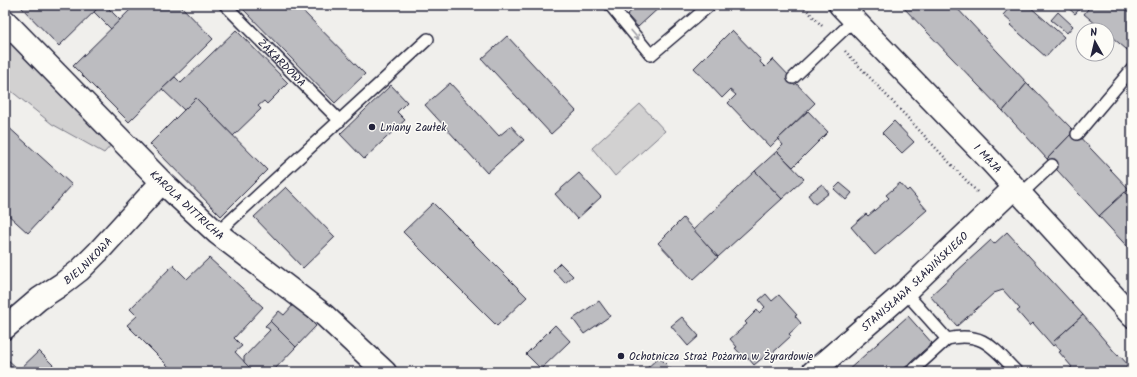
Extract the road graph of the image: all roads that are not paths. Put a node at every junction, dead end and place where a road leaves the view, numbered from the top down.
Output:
1 (225, 5) edge
2 (610, 5) edge
3 (710, 5) edge
4 (847, 13) edge
5 (5, 21) edge
6 (428, 40) dead end
7 (1132, 69) edge
8 (793, 78) dead end
9 (340, 121) junction
10 (1077, 134) dead end
11 (1052, 165) dead end
12 (162, 182) junction
13 (1017, 191) junction
14 (217, 233) junction
15 (905, 292) junction
16 (1132, 316) edge
17 (5, 327) edge
18 (947, 340) junction
19 (385, 372) edge
20 (813, 372) edge
21 (911, 372) edge
22 (1017, 372) edge

1 - 9 lane, ŻAKARDOWA
2 -> 3 lane
4 - 8 lane
4 - 13 street, 1 MAJA
5 - 12 street, KAROLA DITTRICHA
6 - 9 lane
7 - 10 lane
9 - 14 lane
11 - 13 lane
12 - 14 street, KAROLA DITTRICHA
12 - 17 street, BIELNIKOWA
13 - 15 street, STANISŁAWA SŁAWIŃSKIEGO
13 - 16 street, 1 MAJA
14 - 19 street, KAROLA DITTRICHA
15 - 18 lane
15 - 20 street, STANISŁAWA SŁAWIŃSKIEGO
18 - 21 lane
18 - 22 lane

